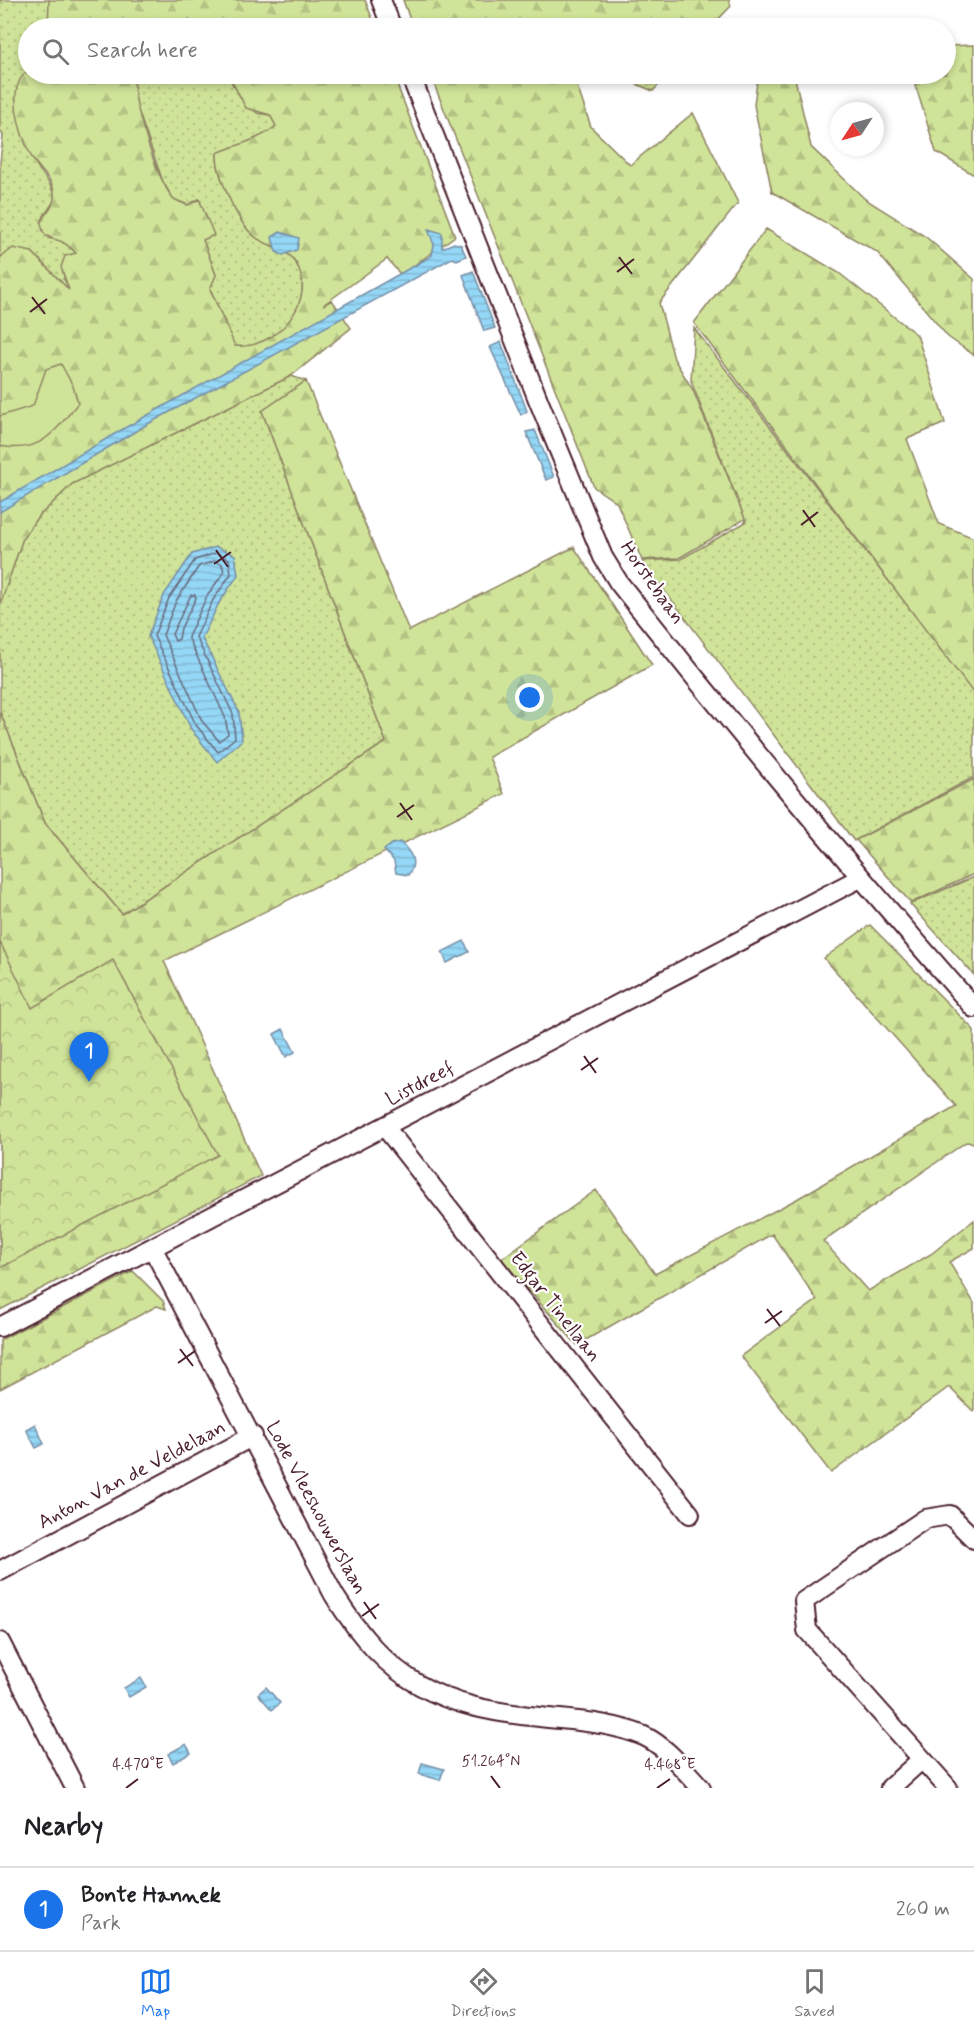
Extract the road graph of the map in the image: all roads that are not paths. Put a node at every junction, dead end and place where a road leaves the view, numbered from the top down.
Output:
1 (381, 0) edge
2 (388, 18) edge
3 (414, 84) edge
4 (860, 878) junction
5 (974, 1008) edge
6 (385, 1127) junction
7 (153, 1249) junction
8 (0, 1327) edge
9 (253, 1436) junction
10 (690, 1514) dead end
11 (974, 1539) edge
12 (0, 1572) edge
13 (0, 1642) edge
14 (921, 1760) junction
15 (75, 1788) edge
16 (701, 1788) edge
17 (890, 1788) edge
18 (948, 1788) edge

1 - 2 street
3 - 4 street, Horstebaan
4 - 5 street, Horstebaan
4 - 6 street, Listdreef
6 - 7 street, Listdreef
6 - 10 street, Edgar Tinellaan
7 - 8 street, Listdreef
7 - 9 street, Lode Vleeshouwerslaan
9 - 12 street, Anton Van de Veldelaan
9 - 16 street, Lode Vleeshouwerslaan
11 - 14 street
13 - 15 street
14 - 17 street
14 - 18 street

